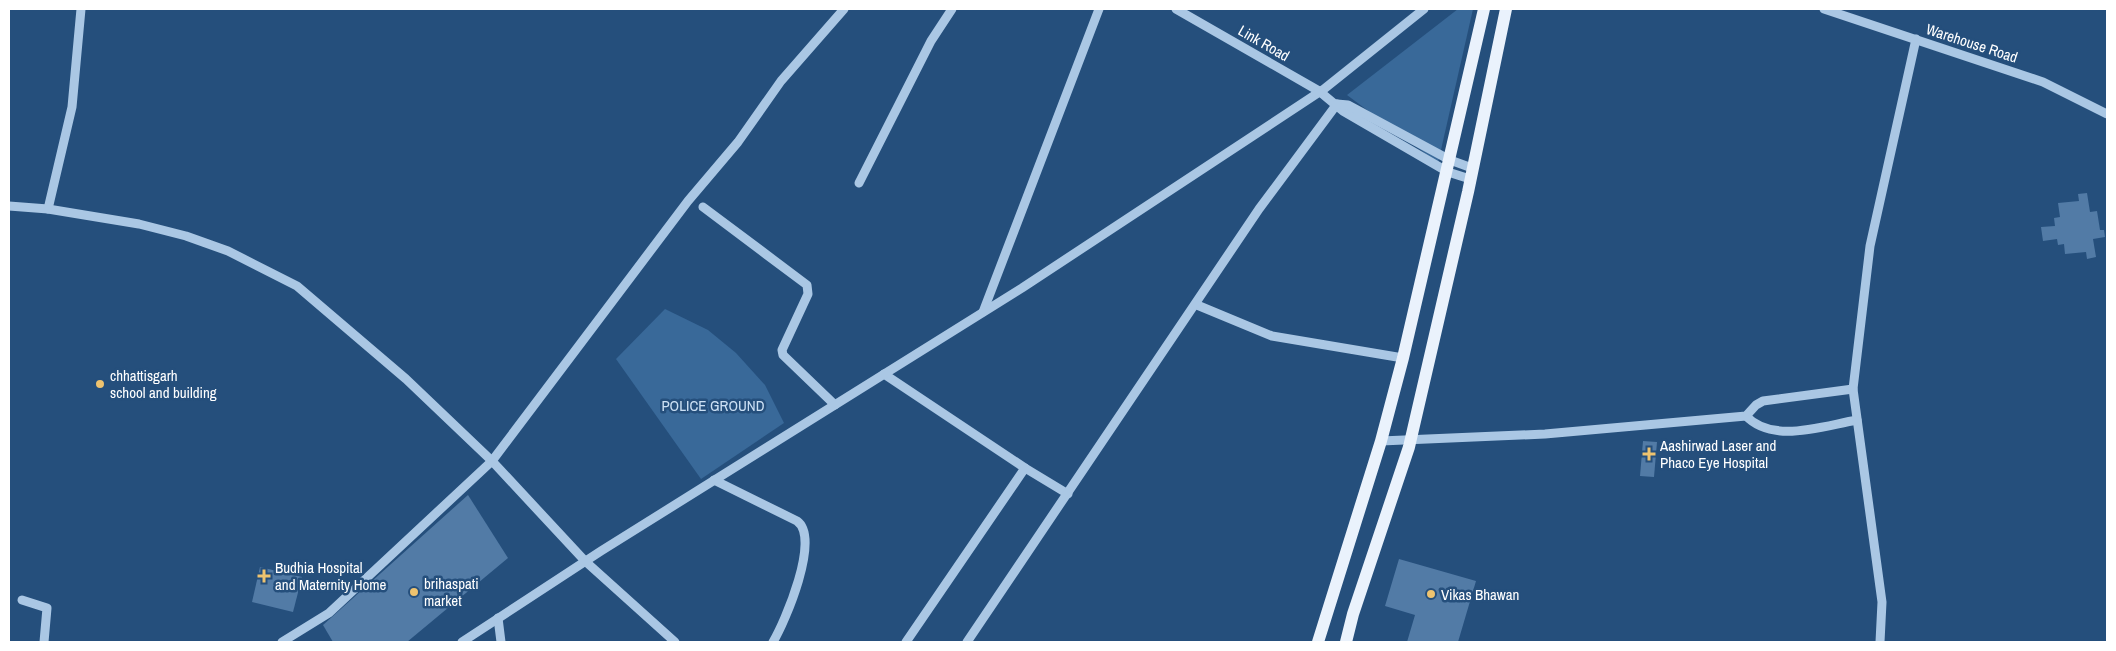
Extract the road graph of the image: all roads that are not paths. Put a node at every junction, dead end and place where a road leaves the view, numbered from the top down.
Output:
1 (82, 9) edge
2 (844, 9) edge
3 (952, 9) edge
4 (1099, 9) edge
5 (1176, 9) edge
6 (1424, 9) edge
7 (1484, 9) edge
8 (1506, 9) edge
9 (1824, 9) edge
10 (1916, 39) junction
11 (1319, 90) junction
12 (1337, 104) junction
13 (2107, 114) edge
14 (1449, 166) junction
15 (1471, 174) junction
16 (859, 183) dead end
17 (9, 206) edge
18 (703, 206) dead end
19 (48, 209) junction
20 (1197, 305) junction
21 (983, 312) junction
22 (1403, 358) junction
23 (884, 374) junction
24 (1853, 389) junction
25 (835, 405) junction
26 (1746, 416) junction
27 (1857, 420) junction
28 (1381, 441) junction
29 (1410, 441) junction
30 (492, 461) junction
31 (1025, 468) junction
32 (714, 480) junction
33 (1068, 494) junction
34 (584, 561) junction
35 (22, 600) dead end
36 (498, 618) junction
37 (44, 642) edge
38 (282, 642) edge
39 (462, 642) edge
40 (501, 642) edge
41 (675, 642) edge
42 (773, 642) edge
43 (906, 642) edge
44 (967, 642) edge
45 (1318, 642) edge
46 (1346, 642) edge
47 (1880, 642) edge

1 - 19 street
2 - 30 street
3 - 16 street
4 - 21 street
5 - 11 street, Link Road
6 - 11 street
7 - 14 main road
8 - 15 main road
9 - 10 street, Warehouse Road
10 - 13 street, Warehouse Road
10 - 24 street
11 - 12 street, Link Road
11 - 21 street
12 - 14 street, Link Road
12 - 20 street
14 - 15 street, Link Road
14 - 22 main road
15 - 29 main road
17 - 19 street
18 - 25 street
19 - 30 street
20 - 22 street
20 - 33 street
21 - 23 street
22 - 28 main road
23 - 25 street
23 - 31 street
24 - 26 street
24 - 27 street
25 - 32 street
26 - 27 street
26 - 29 street
27 - 47 street
28 - 29 street
28 - 45 main road
29 - 46 main road
30 - 34 street
30 - 38 street
31 - 33 street
31 - 43 street
32 - 34 street
32 - 42 street
33 - 44 street
34 - 36 street
34 - 41 street
35 - 37 street
36 - 39 street
36 - 40 street

